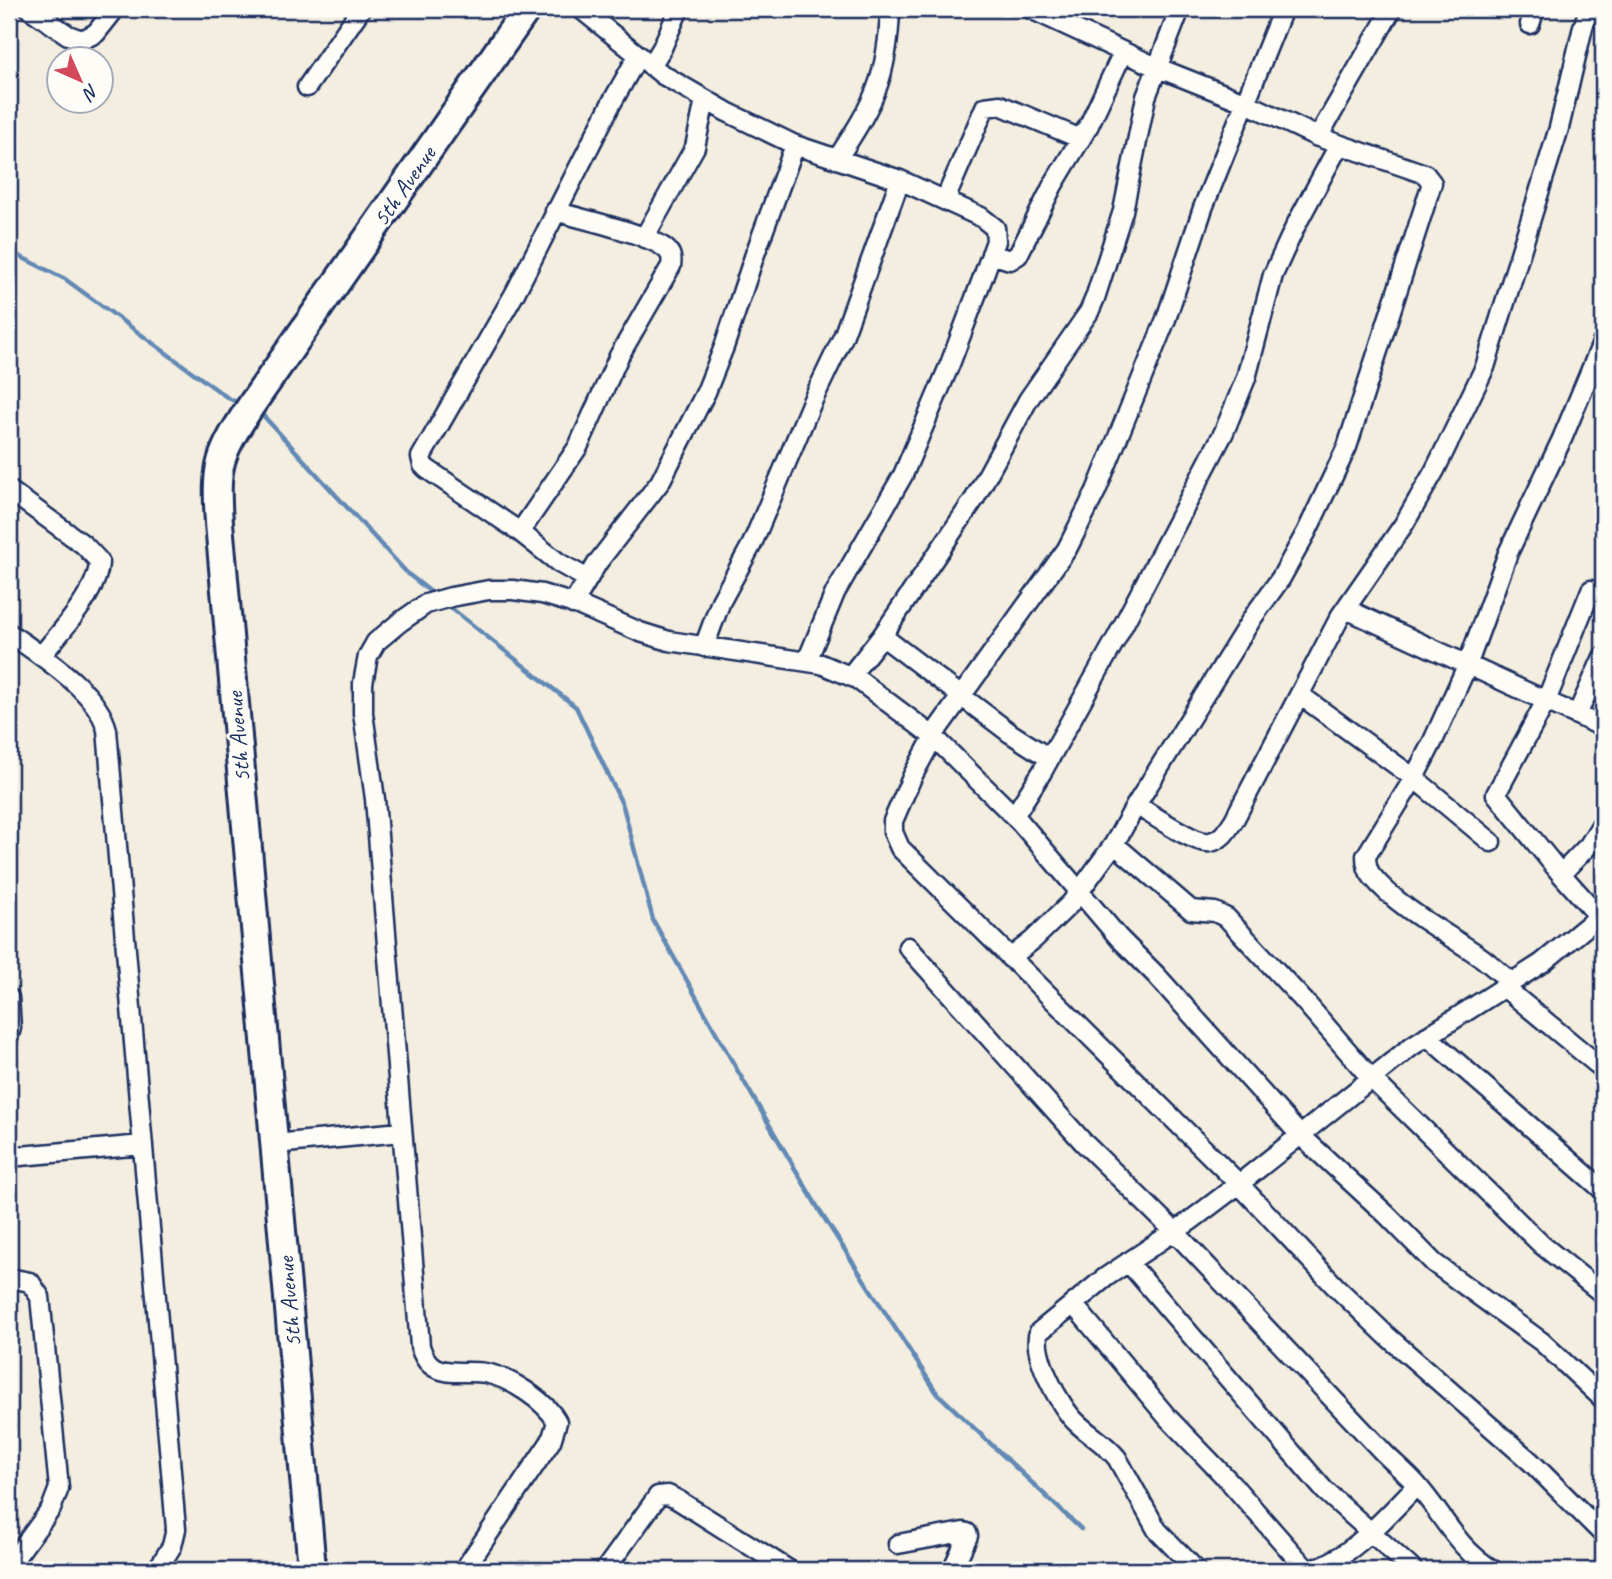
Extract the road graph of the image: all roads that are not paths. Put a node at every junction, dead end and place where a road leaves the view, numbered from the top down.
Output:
1 (30, 9) edge
2 (115, 9) edge
3 (361, 9) edge
4 (527, 9) edge
5 (581, 9) edge
6 (678, 9) edge
7 (890, 9) edge
8 (1031, 9) edge
9 (1180, 9) edge
10 (1283, 9) edge
11 (1392, 9) edge
12 (1589, 9) edge
13 (1122, 51) junction
14 (645, 61) junction
15 (1156, 67) junction
16 (307, 87) dead end
17 (705, 100) junction
18 (1244, 102) junction
19 (1318, 138) junction
20 (1081, 139) junction
21 (795, 145) junction
22 (1339, 145) junction
23 (837, 159) junction
24 (900, 180) junction
25 (945, 200) junction
26 (555, 211) junction
27 (644, 238) junction
28 (991, 254) junction
29 (1603, 341) edge
30 (9, 490) edge
31 (520, 532) junction
32 (588, 579) junction
33 (1591, 590) dead end
34 (573, 604) junction
35 (1346, 609) junction
36 (9, 633) edge
37 (882, 636) junction
38 (704, 647) junction
39 (41, 656) junction
40 (1603, 657) edge
41 (807, 661) junction
42 (1467, 666) junction
43 (851, 675) junction
44 (1300, 695) junction
45 (961, 696) junction
46 (1546, 701) junction
47 (1577, 715) junction
48 (1603, 727) edge
49 (934, 737) junction
50 (1049, 758) junction
51 (1414, 778) junction
52 (1136, 805) junction
53 (1014, 816) junction
54 (1603, 822) edge
55 (1492, 842) dead end
56 (1114, 844) junction
57 (1561, 874) junction
58 (1080, 892) junction
59 (1602, 916) edge
60 (908, 947) dead end
61 (1010, 958) junction
62 (1509, 985) junction
63 (9, 998) edge
64 (9, 1035) edge
65 (1427, 1036) junction
66 (1603, 1069) edge
67 (1370, 1077) junction
68 (401, 1132) junction
69 (1298, 1134) junction
70 (275, 1144) junction
71 (143, 1145) junction
72 (9, 1157) edge
73 (1239, 1184) junction
74 (1603, 1190) edge
75 (1174, 1231) junction
76 (1128, 1262) junction
77 (9, 1278) edge
78 (1603, 1294) edge
79 (1073, 1304) junction
80 (1603, 1399) edge
81 (1417, 1485) junction
82 (1371, 1533) junction
83 (1603, 1534) edge
84 (898, 1544) dead end
85 (309, 1564) edge
86 (9, 1566) edge
87 (157, 1570) edge
88 (464, 1570) edge
89 (605, 1570) edge
90 (789, 1570) edge
91 (952, 1570) edge
92 (1196, 1570) edge
93 (1306, 1570) edge
94 (1413, 1570) edge
95 (1493, 1570) edge

1 - 2 street
3 - 16 street
4 - 70 street, 5th Avenue
5 - 14 street
6 - 14 street
7 - 23 street
8 - 13 street
9 - 15 street
10 - 18 street
11 - 19 street
12 - 35 street
13 - 15 street
13 - 20 street
14 - 17 street
14 - 26 street
15 - 18 street
15 - 37 street
17 - 21 street
17 - 27 street
18 - 19 street
18 - 45 street
19 - 22 street
20 - 25 street
20 - 28 street
21 - 23 street
21 - 32 street
22 - 50 street
22 - 52 street
23 - 24 street
24 - 25 street
24 - 38 street
25 - 28 street
26 - 27 street
26 - 31 street
27 - 31 street
28 - 41 street
29 - 42 street
30 - 39 street
31 - 32 street
32 - 34 street
33 - 46 street
34 - 38 street
34 - 68 street
35 - 42 street
35 - 44 street
36 - 39 street
37 - 43 street
37 - 45 street
38 - 41 street
39 - 71 street
40 - 47 street
41 - 43 street
42 - 46 street
42 - 51 street
43 - 49 street
44 - 51 street
44 - 52 street
45 - 49 street
45 - 50 street
46 - 47 street
46 - 57 street
47 - 48 street
49 - 53 street
49 - 61 street
50 - 53 street
51 - 55 street
51 - 62 street
52 - 56 street
53 - 58 street
54 - 57 street
56 - 58 street
56 - 67 street
57 - 59 street
58 - 61 street
58 - 69 street
59 - 62 street
60 - 75 street
61 - 73 street
62 - 65 street
62 - 66 street
63 - 64 street
65 - 67 street
65 - 74 street
67 - 69 street
67 - 78 street
68 - 70 street
68 - 88 street
69 - 73 street
69 - 80 street
70 - 85 street, 5th Avenue
71 - 72 street
71 - 87 street
73 - 75 street
73 - 83 street
75 - 76 street
75 - 81 street
76 - 79 street
76 - 82 street
77 - 86 street
79 - 92 street
79 - 93 street
81 - 82 street
81 - 95 street
82 - 93 street
82 - 94 street
84 - 91 street
89 - 90 street

